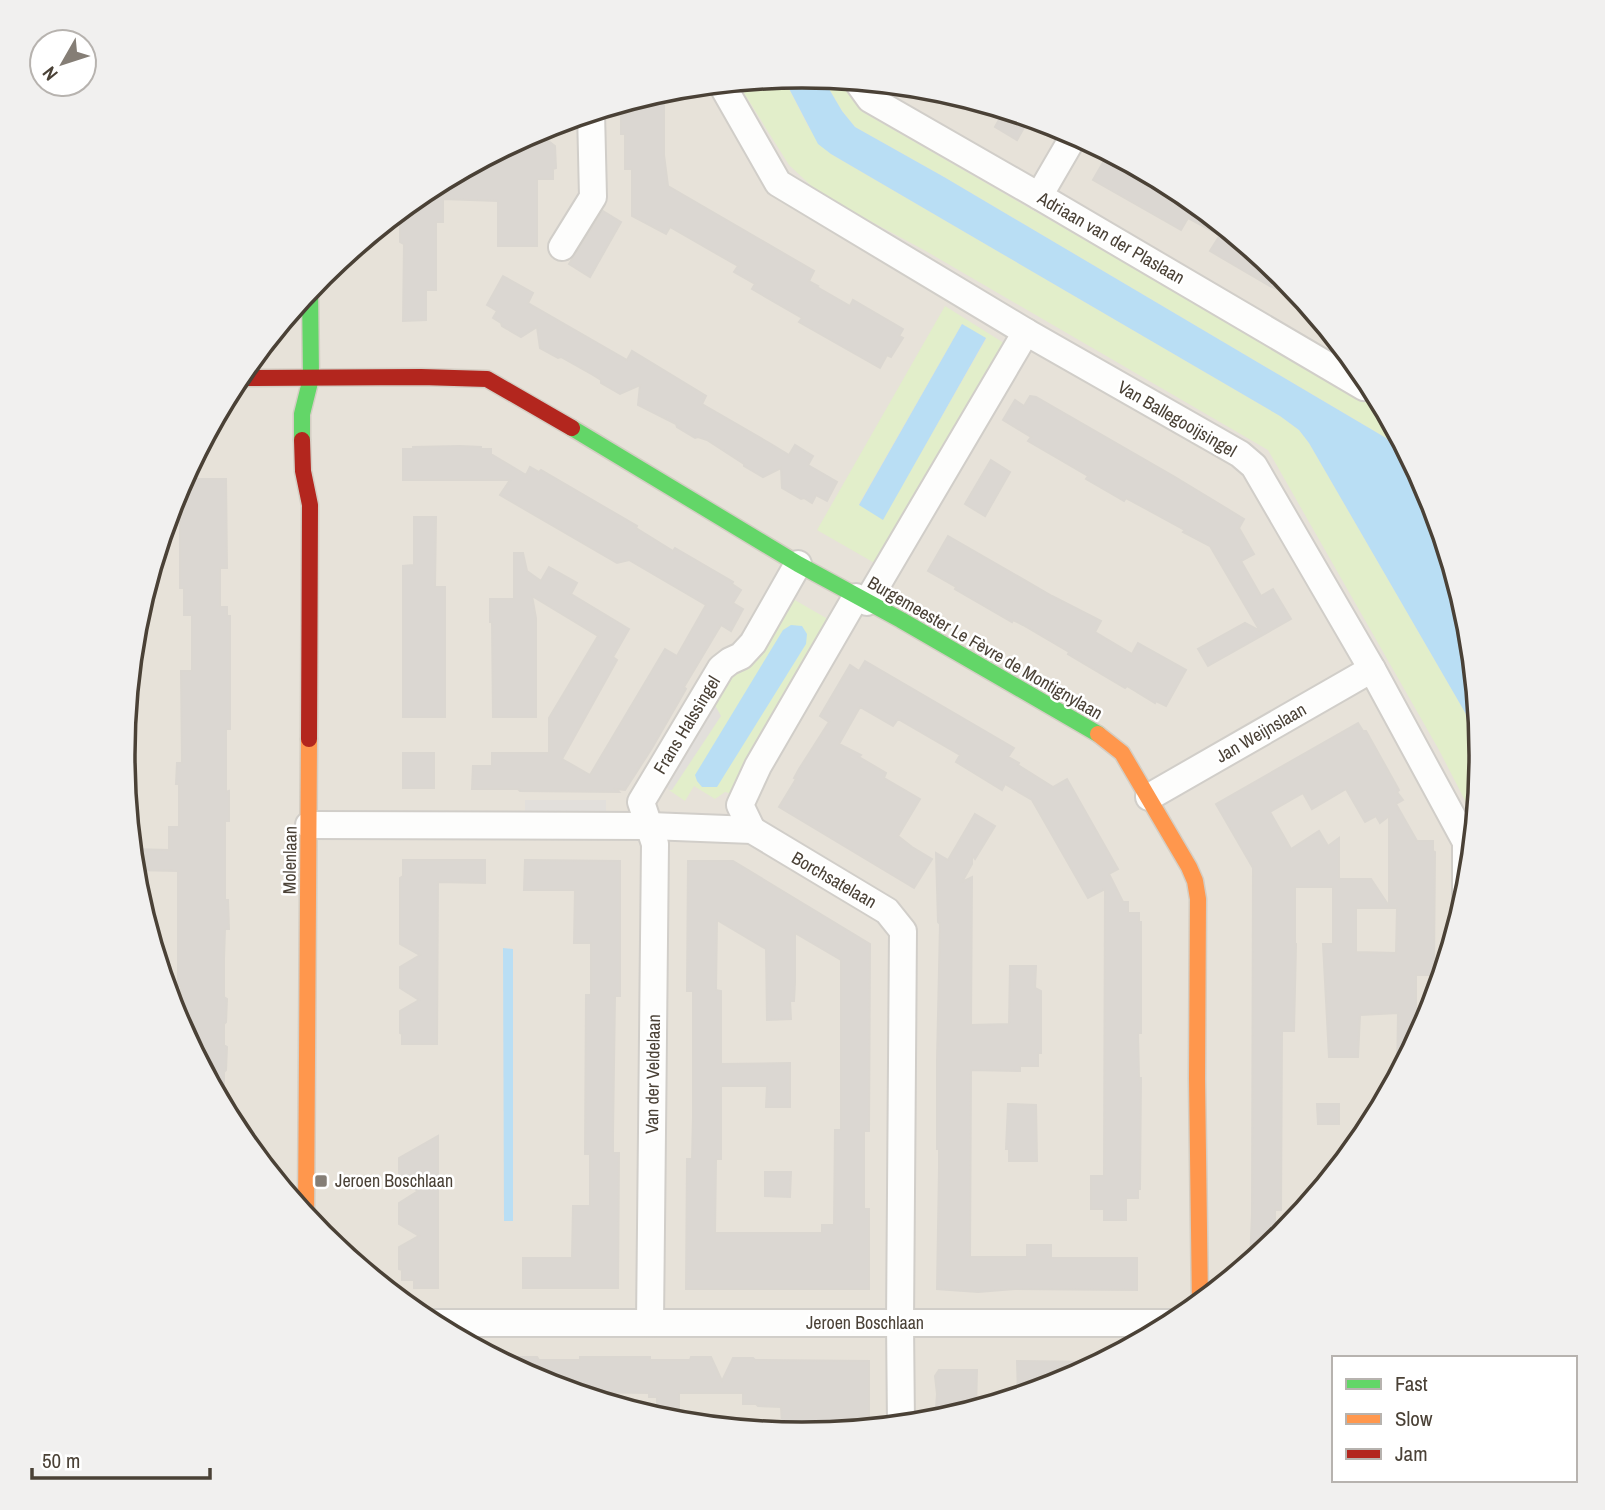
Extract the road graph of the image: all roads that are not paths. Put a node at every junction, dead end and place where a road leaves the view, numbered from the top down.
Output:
1 (864, 91) edge
2 (726, 92) edge
3 (591, 122) edge
4 (1070, 143) edge
5 (1039, 196) junction
6 (562, 247) dead end
7 (310, 305) edge
8 (1026, 332) junction
9 (251, 378) edge
10 (312, 378) junction
11 (1357, 383) edge
12 (320, 402) dead end
13 (319, 485) dead end
14 (310, 505) junction
15 (798, 564) junction
16 (861, 599) junction
17 (1372, 669) junction
18 (1150, 797) junction
19 (309, 825) junction
20 (650, 827) junction
21 (752, 830) junction
22 (1464, 839) edge
23 (306, 1200) edge
24 (1200, 1291) edge
25 (451, 1322) edge
26 (650, 1323) junction
27 (900, 1323) junction
28 (1152, 1323) edge
29 (901, 1415) edge

1 - 5 street, Adriaan van der Plaslaan
2 - 8 street, Van Ballegooijsingel
3 - 6 street
4 - 5 street
5 - 11 street, Adriaan van der Plaslaan
7 - 10 street, Molenlaan
8 - 16 street
8 - 17 street, Van Ballegooijsingel
9 - 10 street, Burgemeester Le Fèvre de Montignylaan
10 - 12 street, Molenlaan
10 - 14 street, Molenlaan
10 - 15 street, Burgemeester Le Fèvre de Montignylaan
13 - 14 street, Molenlaan
14 - 19 street, Molenlaan
15 - 16 street, Burgemeester Le Fèvre de Montignylaan
15 - 20 street, Frans Halssingel
16 - 18 street, Burgemeester Le Fèvre de Montignylaan
16 - 21 street
17 - 18 street, Jan Weijnslaan
17 - 22 street, Van Ballegooijsingel
18 - 24 street, Burgemeester Le Fèvre de Montignylaan
19 - 20 street, Borchsatelaan
19 - 23 street, Molenlaan
20 - 21 street, Borchsatelaan
20 - 26 street, Van der Veldelaan
21 - 27 street, Borchsatelaan
25 - 26 street, Jeroen Boschlaan
26 - 27 street, Jeroen Boschlaan
27 - 28 street, Jeroen Boschlaan
27 - 29 street, Borchsatelaan

